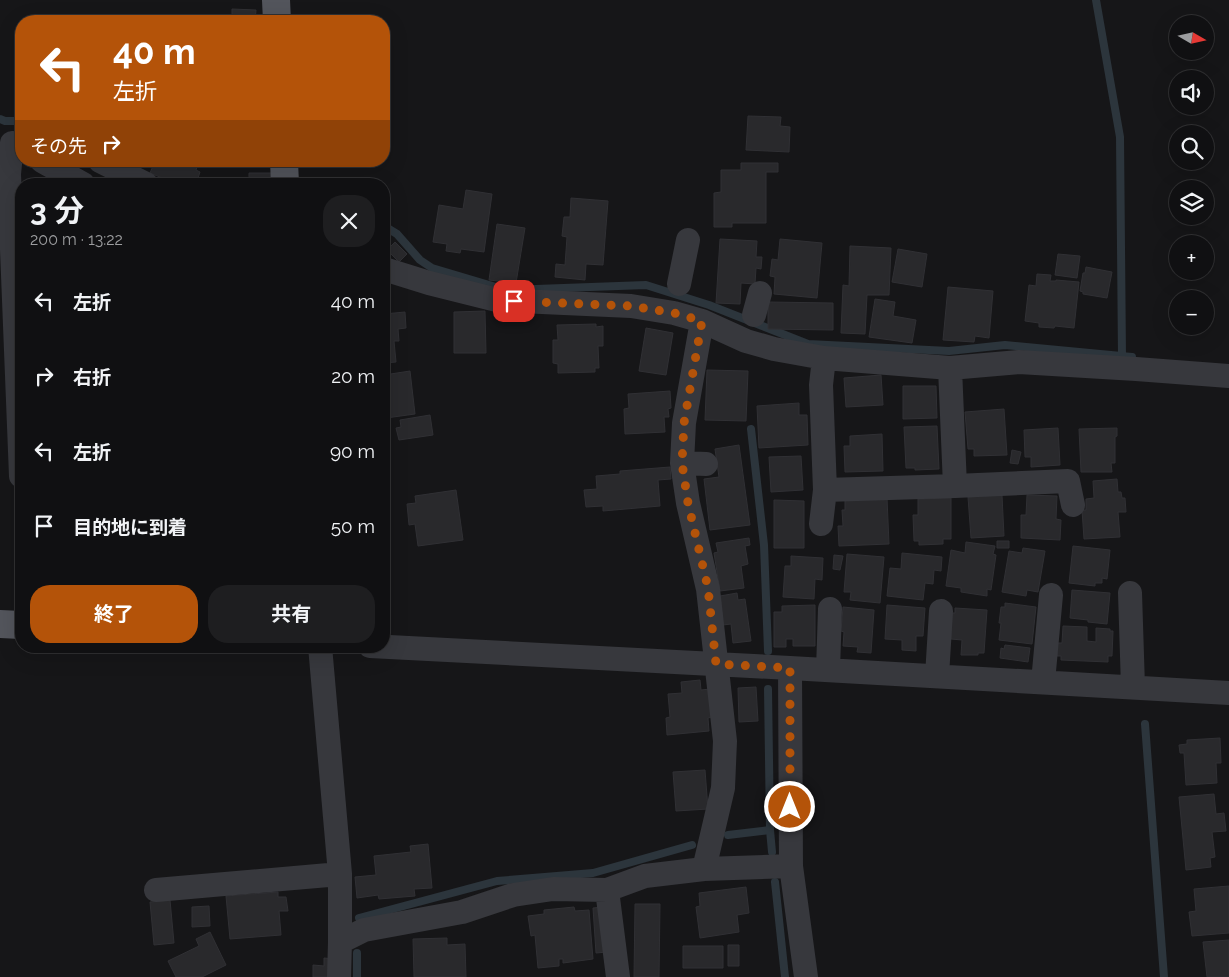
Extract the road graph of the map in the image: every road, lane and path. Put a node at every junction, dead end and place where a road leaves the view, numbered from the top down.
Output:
1 (276, 0) edge
2 (277, 15) edge
3 (11, 143) edge
4 (52, 167) edge
5 (112, 167) edge
6 (72, 178) edge
7 (134, 178) edge
8 (688, 240) dead end
9 (390, 271) edge
10 (679, 284) dead end
11 (702, 321) junction
12 (15, 325) edge
13 (824, 358) junction
14 (950, 368) junction
15 (1229, 376) edge
16 (682, 463) junction
17 (706, 464) dead end
18 (955, 486) junction
19 (825, 490) junction
20 (1073, 505) dead end
21 (821, 524) dead end
22 (1130, 593) dead end
23 (1051, 595) dead end
24 (830, 609) dead end
25 (941, 611) dead end
26 (0, 624) edge
27 (15, 625) edge
28 (390, 647) edge
29 (321, 653) edge
30 (716, 664) junction
31 (790, 668) junction
32 (828, 670) junction
33 (937, 676) junction
34 (1043, 682) junction
35 (1133, 687) junction
36 (1229, 693) edge
37 (791, 866) junction
38 (704, 869) junction
39 (340, 874) junction
40 (156, 890) dead end
41 (607, 890) junction
42 (340, 942) junction
43 (339, 977) edge
44 (618, 977) edge
45 (806, 977) edge

1 - 2 main road
3 - 12 street
4 - 6 street
5 - 7 street
8 - 10 street
9 - 11 street
11 - 13 street
11 - 16 street
13 - 14 street
13 - 19 street
14 - 15 street
14 - 18 street
16 - 17 street
16 - 30 street
18 - 19 street
18 - 20 street
19 - 21 street
22 - 35 street
23 - 34 street
24 - 32 street
25 - 33 street
26 - 27 main road
28 - 30 street
29 - 39 street
30 - 31 street
30 - 38 street
31 - 32 street
31 - 37 street
32 - 33 street
33 - 34 street
34 - 35 street
35 - 36 street
37 - 38 street
37 - 45 street
38 - 41 street
39 - 40 street
39 - 42 street
41 - 42 street
41 - 44 street
42 - 43 street

